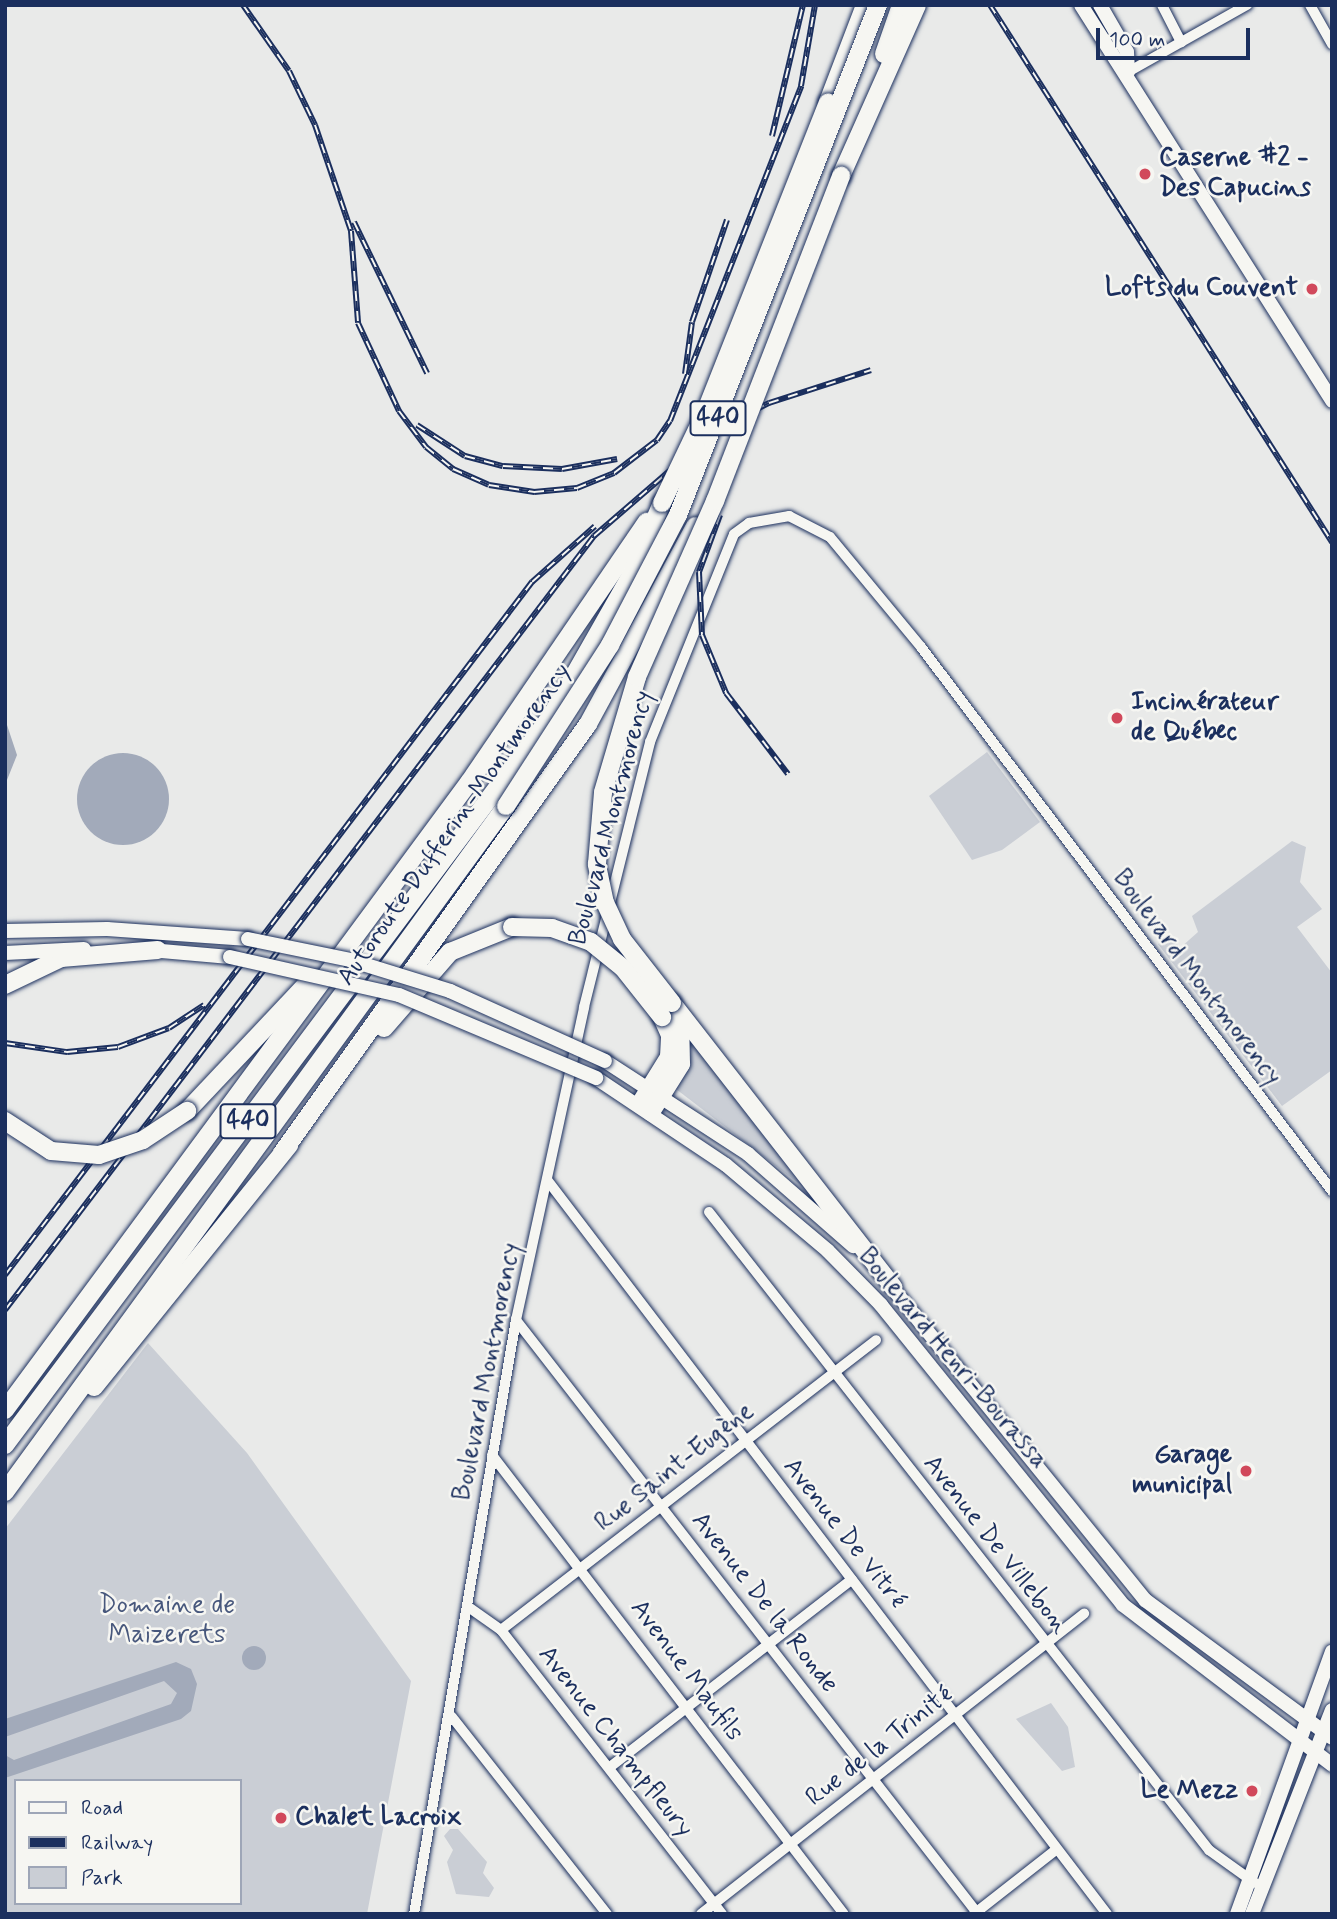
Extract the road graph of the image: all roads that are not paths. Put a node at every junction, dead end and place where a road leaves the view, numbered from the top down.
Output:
1 (852, 5) edge
2 (865, 5) edge
3 (878, 5) edge
4 (901, 5) edge
5 (917, 5) edge
6 (1082, 5) edge
7 (1100, 5) edge
8 (1162, 5) edge
9 (1247, 5) edge
10 (1311, 5) edge
11 (1181, 41) junction
12 (1332, 44) edge
13 (1128, 72) junction
14 (828, 102) junction
15 (841, 176) junction
16 (1332, 401) edge
17 (732, 450) junction
18 (662, 503) junction
19 (506, 806) junction
20 (404, 869) junction
21 (5, 930) edge
22 (158, 950) junction
23 (5, 953) edge
24 (5, 985) edge
25 (670, 1009) junction
26 (656, 1091) junction
27 (645, 1108) junction
28 (5, 1121) edge
29 (282, 1153) junction
30 (548, 1181) junction
31 (1332, 1191) edge
32 (709, 1212) dead end
33 (893, 1287) junction
34 (516, 1320) junction
35 (876, 1340) dead end
36 (835, 1373) junction
37 (5, 1410) edge
38 (43, 1440) junction
39 (744, 1440) junction
40 (5, 1446) edge
41 (492, 1455) junction
42 (5, 1492) edge
43 (661, 1507) junction
44 (581, 1568) junction
45 (852, 1579) junction
46 (467, 1606) junction
47 (1084, 1614) dead end
48 (501, 1630) junction
49 (771, 1645) junction
50 (1046, 1646) junction
51 (1332, 1652) edge
52 (687, 1709) junction
53 (1332, 1710) edge
54 (957, 1714) junction
55 (452, 1717) junction
56 (1306, 1718) junction
57 (1328, 1735) edge
58 (1298, 1740) junction
59 (1316, 1752) junction
60 (1332, 1765) edge
61 (610, 1767) junction
62 (875, 1778) junction
63 (790, 1844) junction
64 (1057, 1849) junction
65 (1247, 1879) junction
66 (1264, 1887) junction
67 (714, 1904) junction
68 (976, 1913) edge
69 (414, 1914) edge
70 (607, 1914) edge
71 (701, 1914) edge
72 (722, 1914) edge
73 (844, 1914) edge
74 (1107, 1914) edge
75 (1237, 1914) edge
76 (1252, 1914) edge

1 - 14 highway
2 - 14 highway, Autoroute Dufferin-Montmorency / 440
3 - 19 highway, Autoroute Dufferin-Montmorency / 440, bridge
4 - 15 highway
5 - 15 highway
6 - 13 main road
7 - 13 main road
8 - 11 street
9 - 11 street
10 - 12 street
11 - 13 street
13 - 16 main road
14 - 18 highway, Autoroute Dufferin-Montmorency / 440, bridge
15 - 17 highway, bridge
17 - 19 highway, bridge
17 - 25 highway, bridge
18 - 19 highway, Autoroute Dufferin-Montmorency / 440
18 - 20 highway
19 - 29 highway
19 - 38 highway, Autoroute Dufferin-Montmorency / 440
19 - 40 highway, Autoroute Dufferin-Montmorency / 440
20 - 28 highway, bridge
20 - 37 highway
21 - 26 main road, Boulevard Henri-Bourassa, bridge
22 - 23 main road, Boulevard Henri-Bourassa
22 - 24 highway
22 - 27 main road, Boulevard Henri-Bourassa, bridge
25 - 26 highway
25 - 29 highway, bridge
25 - 33 highway
26 - 27 highway
26 - 33 main road, Boulevard Henri-Bourassa
27 - 58 main road, Boulevard Henri-Bourassa
29 - 38 highway
30 - 31 street, Boulevard Montmorency
30 - 34 street, Boulevard Montmorency
30 - 39 street, Avenue De Vitré
32 - 36 street, Avenue De Villebon
33 - 56 main road, Boulevard Henri-Bourassa
34 - 41 street, Boulevard Montmorency
34 - 43 street, Avenue De la Ronde
35 - 36 street, Rue Saint-Eugène
36 - 39 street, Rue Saint-Eugène
36 - 50 street, Avenue De Villebon
38 - 42 highway, Autoroute Dufferin-Montmorency / 440
39 - 43 street, Rue Saint-Eugène
39 - 45 street, Avenue De Vitré
41 - 44 street, Avenue Maufils
41 - 46 street, Boulevard Montmorency
43 - 44 street, Rue Saint-Eugène
43 - 49 street, Avenue De la Ronde
44 - 48 street, Rue Saint-Eugène
44 - 52 street, Avenue Maufils
45 - 49 street
45 - 54 street, Avenue De Vitré
46 - 48 street, Avenue Champfleury
46 - 55 street, Boulevard Montmorency
47 - 50 street, Rue de la Trinité
48 - 61 street, Avenue Champfleury
49 - 52 street
49 - 62 street, Avenue De la Ronde
50 - 54 street, Rue de la Trinité
50 - 65 street, Avenue De Villebon
51 - 56 main road
52 - 61 street
52 - 63 street, Avenue Maufils
53 - 57 main road
54 - 62 street, Rue de la Trinité
54 - 64 street, Avenue De Vitré
55 - 69 street, Boulevard Montmorency
55 - 70 street
56 - 57 main road, Boulevard Henri-Bourassa
56 - 58 main road
57 - 59 main road
58 - 59 main road, Boulevard Henri-Bourassa
58 - 65 main road
59 - 60 main road, Boulevard Henri-Bourassa
59 - 66 main road
61 - 67 street, Avenue Champfleury
62 - 63 street, Rue de la Trinité
62 - 68 street, Avenue De la Ronde
63 - 67 street, Rue de la Trinité
63 - 73 street, Avenue Maufils
64 - 68 street
64 - 74 street, Avenue De Vitré
65 - 66 street, Avenue De Villebon
65 - 75 main road
66 - 76 main road
67 - 71 street, Rue de la Trinité
67 - 72 street, Avenue Champfleury

